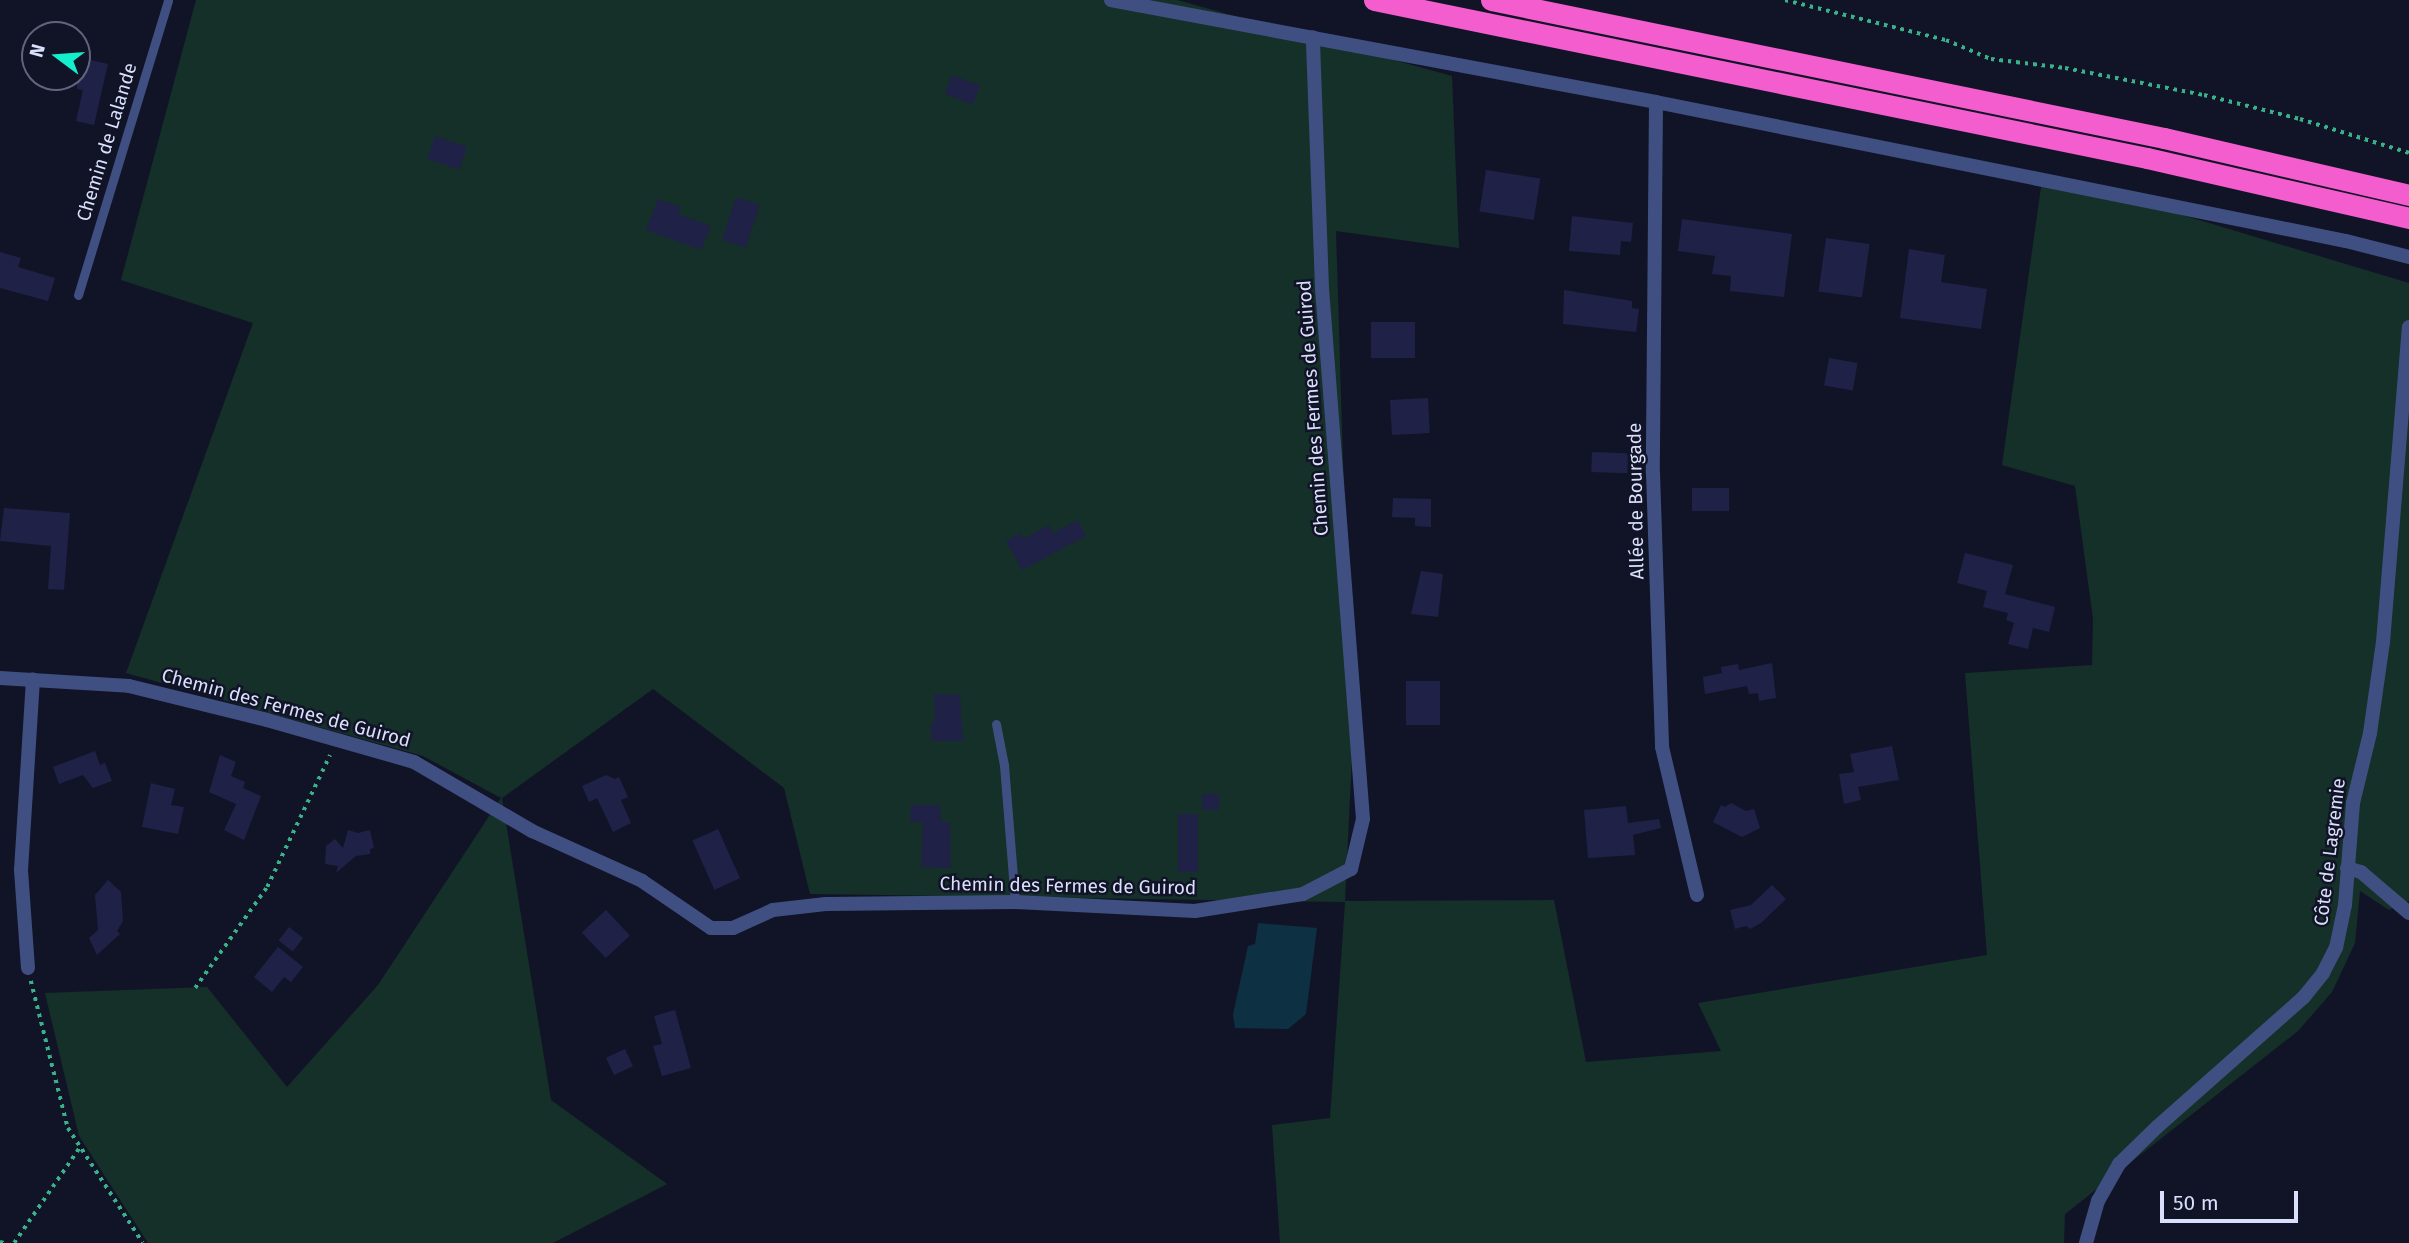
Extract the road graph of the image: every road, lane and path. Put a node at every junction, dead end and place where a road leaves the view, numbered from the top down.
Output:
1 (169, 0) edge
2 (1111, 0) edge
3 (1374, 0) edge
4 (1491, 0) edge
5 (1784, 0) edge
6 (1313, 37) junction
7 (1656, 102) junction
8 (2409, 153) edge
9 (2409, 195) edge
10 (2409, 218) edge
11 (2409, 257) edge
12 (78, 295) dead end
13 (2409, 327) edge
14 (0, 678) edge
15 (33, 679) junction
16 (996, 724) dead end
17 (336, 740) junction
18 (2347, 867) junction
19 (1698, 895) dead end
20 (1014, 902) junction
21 (2409, 913) edge
22 (28, 968) joint
23 (195, 988) dead end
24 (80, 1147) junction
25 (14, 1243) edge
26 (143, 1243) edge
27 (2086, 1243) edge

1 - 12 lane, Chemin de Lalande
2 - 6 street
3 - 10 highway
4 - 9 highway
5 - 8 path
6 - 7 street
6 - 20 street, Chemin des Fermes de Guirod
7 - 11 street
7 - 19 street, Allée de Bourgade
13 - 18 street, Côte de Lagremie
14 - 15 street, Chemin des Fermes de Guirod
15 - 17 street, Chemin des Fermes de Guirod
15 - 22 street
16 - 20 lane
17 - 20 street, Chemin des Fermes de Guirod
17 - 23 path
18 - 21 street
18 - 27 street, Côte de Lagremie
22 - 24 path
24 - 25 path
24 - 26 path

